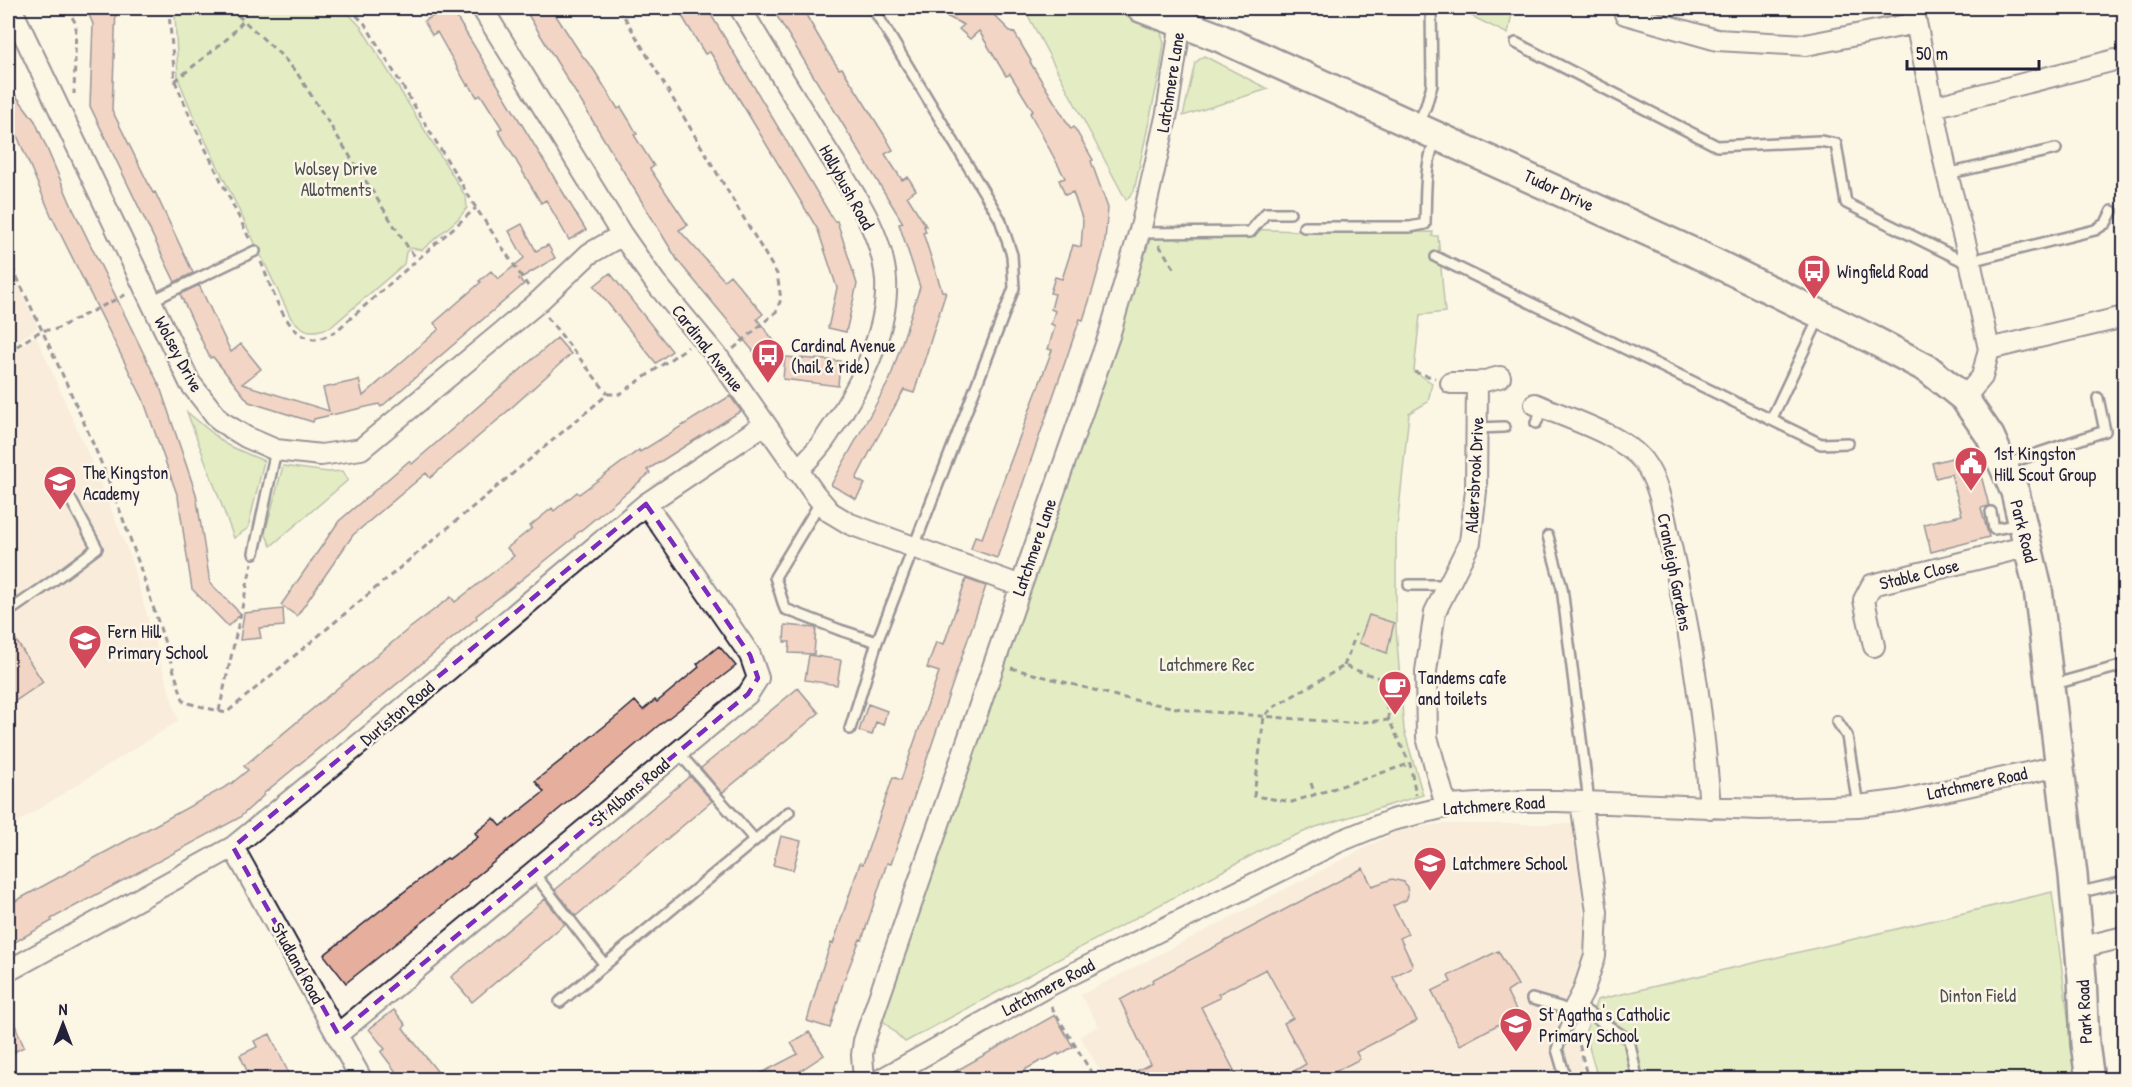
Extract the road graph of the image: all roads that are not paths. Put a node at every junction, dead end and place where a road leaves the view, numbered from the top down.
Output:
1 (11, 8) edge
2 (482, 8) edge
3 (740, 8) edge
4 (873, 8) edge
5 (1141, 8) edge
6 (1431, 8) edge
7 (1181, 14) edge
8 (1625, 14) dead end
9 (1914, 15) edge
10 (1516, 43) dead end
11 (2124, 60) edge
12 (1932, 107) junction
13 (1427, 131) junction
14 (2056, 149) dead end
15 (1947, 174) junction
16 (2112, 211) dead end
17 (1290, 213) dead end
18 (1304, 227) dead end
19 (1147, 233) junction
20 (622, 235) junction
21 (255, 250) road end
22 (1436, 257) dead end
23 (1971, 263) junction
24 (148, 293) junction
25 (1821, 315) junction
26 (2124, 316) edge
27 (1989, 349) junction
28 (1500, 377) dead end
29 (1451, 383) dead end
30 (1477, 383) junction
31 (1964, 398) junction
32 (2098, 398) dead end
33 (1538, 412) dead end
34 (1771, 420) junction
35 (765, 424) junction
36 (1504, 427) dead end
37 (1478, 429) junction
38 (1848, 443) dead end
39 (276, 450) junction
40 (2003, 465) junction
41 (797, 471) junction
42 (66, 491) dead end
43 (820, 501) junction
44 (646, 504) junction
45 (1991, 512) dead end
46 (2026, 535) junction
47 (1548, 536) dead end
48 (913, 545) junction
49 (254, 553) road end
50 (1021, 585) junction
51 (1409, 585) dead end
52 (1448, 585) junction
53 (8, 612) edge
54 (877, 642) junction
55 (1874, 646) dead end
56 (2124, 665) edge
57 (2050, 685) junction
58 (1837, 721) dead end
59 (850, 729) dead end
60 (678, 752) junction
61 (2059, 766) junction
62 (1585, 802) junction
63 (1450, 806) junction
64 (1858, 806) junction
65 (1710, 808) junction
66 (789, 812) dead end
67 (754, 839) junction
68 (233, 847) junction
69 (533, 872) junction
70 (2124, 882) edge
71 (2074, 894) junction
72 (2124, 937) edge
73 (2079, 948) junction
74 (605, 965) junction
75 (8, 971) edge
76 (1532, 999) dead end
77 (560, 1002) dead end
78 (1575, 1009) junction
79 (338, 1034) junction
80 (356, 1078) edge
81 (1637, 1078) edge
82 (864, 1080) edge
83 (880, 1080) edge
84 (1566, 1080) edge
85 (2090, 1080) edge

1 - 24 street, Wolsey Drive
2 - 20 street, Cardinal Avenue
3 - 41 street, Hollybush Road
4 - 48 lane
5 - 7 street, Tudor Drive
6 - 13 lane
7 - 13 street, Tudor Drive
7 - 19 street, Latchmere Lane
8 - 9 street
9 - 12 street
10 - 23 lane
11 - 12 street
12 - 15 street
13 - 18 lane
13 - 25 street, Tudor Drive
14 - 15 lane
15 - 23 street
16 - 23 lane
17 - 19 lane
19 - 50 street, Latchmere Lane
20 - 35 street, Cardinal Avenue
20 - 39 street, Wolsey Drive
21 - 24 lane
22 - 34 lane
23 - 27 street
24 - 39 street, Wolsey Drive
25 - 31 street, Tudor Drive
25 - 34 lane
26 - 27 street
27 - 31 street
28 - 30 street
29 - 30 street
30 - 37 street, Aldersbrook Drive
31 - 40 street, Park Road
32 - 40 lane
33 - 65 street, Cranleigh Gardens
34 - 38 lane
35 - 41 street, Cardinal Avenue
35 - 44 street, Durlston Road
36 - 37 lane
37 - 52 street, Aldersbrook Drive
39 - 49 lane
40 - 46 street, Park Road
41 - 43 street, Cardinal Avenue
42 - 53 lane
43 - 48 street, Cardinal Avenue
43 - 54 lane
44 - 60 street, St Albans Road
44 - 68 street, Durlston Road
45 - 46 lane
46 - 55 street, Stable Close
46 - 57 street, Park Road
47 - 62 lane
48 - 50 street, Cardinal Avenue
48 - 54 lane
50 - 82 street, Latchmere Lane
51 - 52 lane
52 - 63 street, Aldersbrook Drive
54 - 59 lane
56 - 57 lane
57 - 61 street, Park Road
58 - 64 lane
60 - 67 lane
60 - 69 street, St Albans Road
61 - 64 street, Latchmere Road
61 - 71 street, Park Road
62 - 63 street, Latchmere Road
62 - 65 street, Latchmere Road
62 - 78 street
63 - 83 street, Latchmere Road
64 - 65 street, Latchmere Road
66 - 67 lane
67 - 74 lane
68 - 75 street, Durlston Road
68 - 79 street, Studland Road
69 - 74 lane
69 - 79 street, St Albans Road
70 - 71 lane
71 - 73 street, Park Road
72 - 73 street
73 - 85 street, Park Road
74 - 77 lane
76 - 78 lane
78 - 81 lane
78 - 84 lane
79 - 80 street, Studland Road

